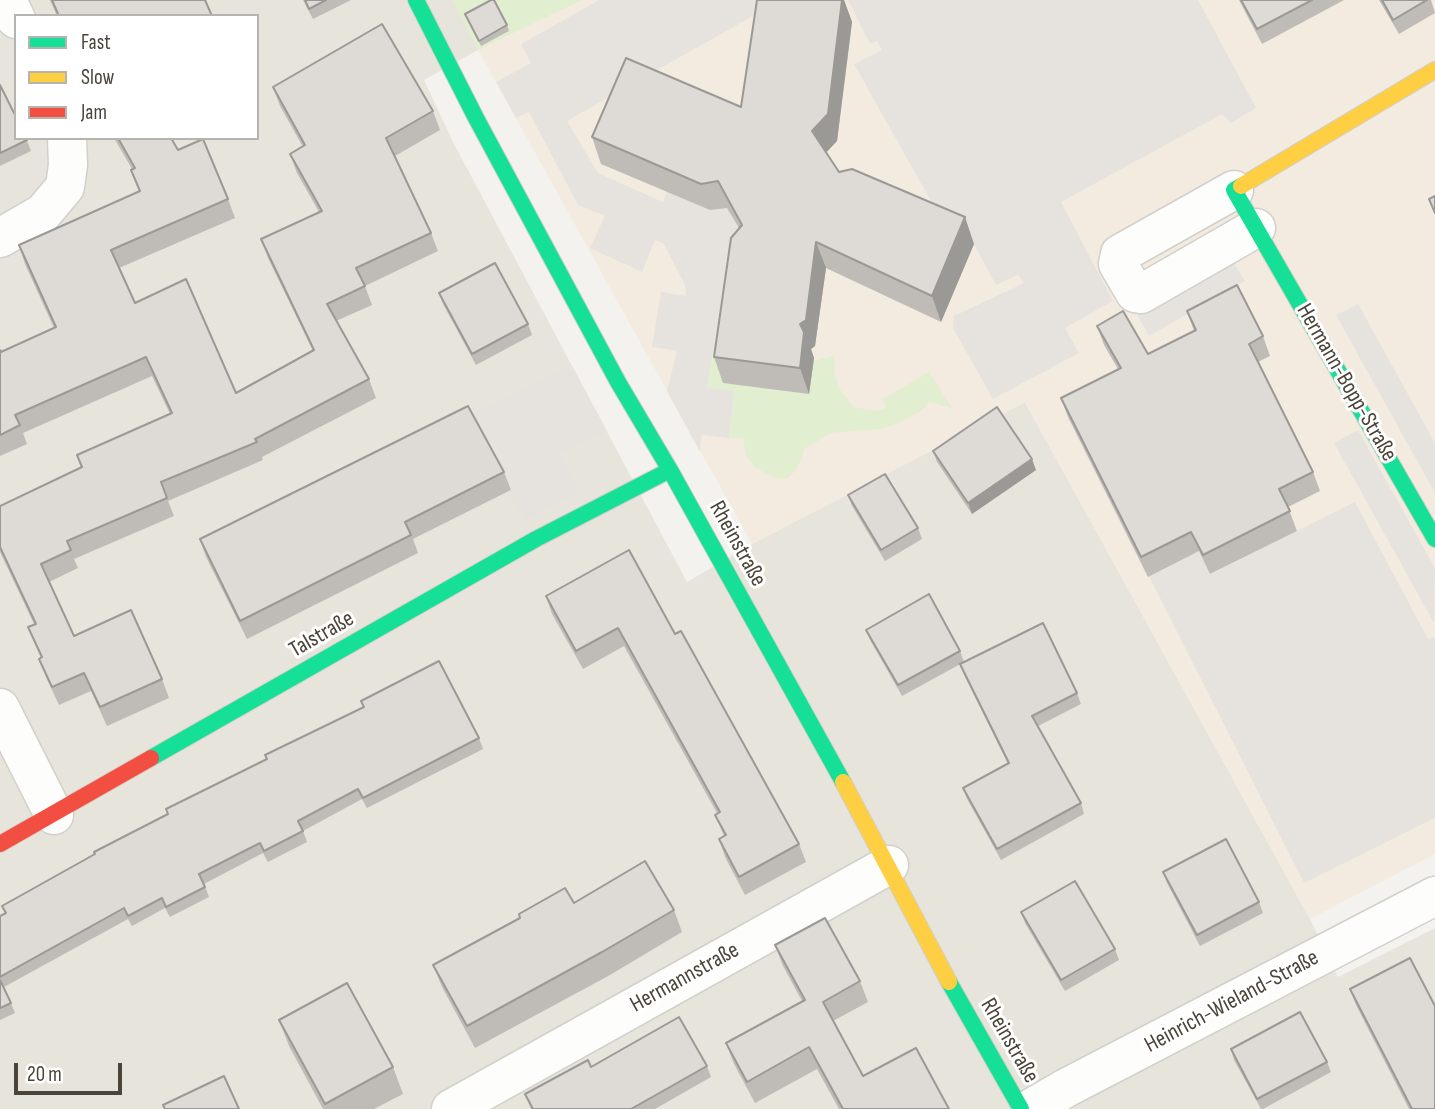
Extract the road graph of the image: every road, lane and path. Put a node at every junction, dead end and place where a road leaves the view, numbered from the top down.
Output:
1 (416, 0) edge
2 (1435, 70) edge
3 (67, 140) edge
4 (1234, 190) junction
5 (1256, 228) junction
6 (0, 238) edge
7 (670, 470) junction
8 (1435, 539) edge
9 (0, 708) edge
10 (54, 815) junction
11 (0, 844) edge
12 (889, 865) junction
13 (1435, 896) edge
14 (473, 1103) edge
15 (1021, 1109) edge
16 (1030, 1109) edge

1 - 7 street, Rheinstraße
2 - 4 street
3 - 6 street
4 - 5 street, Hermann-Bopp-Straße
4 - 5 street
5 - 8 street, Hermann-Bopp-Straße
7 - 10 street, Talstraße
7 - 12 street, Rheinstraße
9 - 10 street
10 - 11 street, Talstraße
12 - 14 street, Hermannstraße
12 - 15 street, Rheinstraße
13 - 16 street, Heinrich-Wieland-Straße

